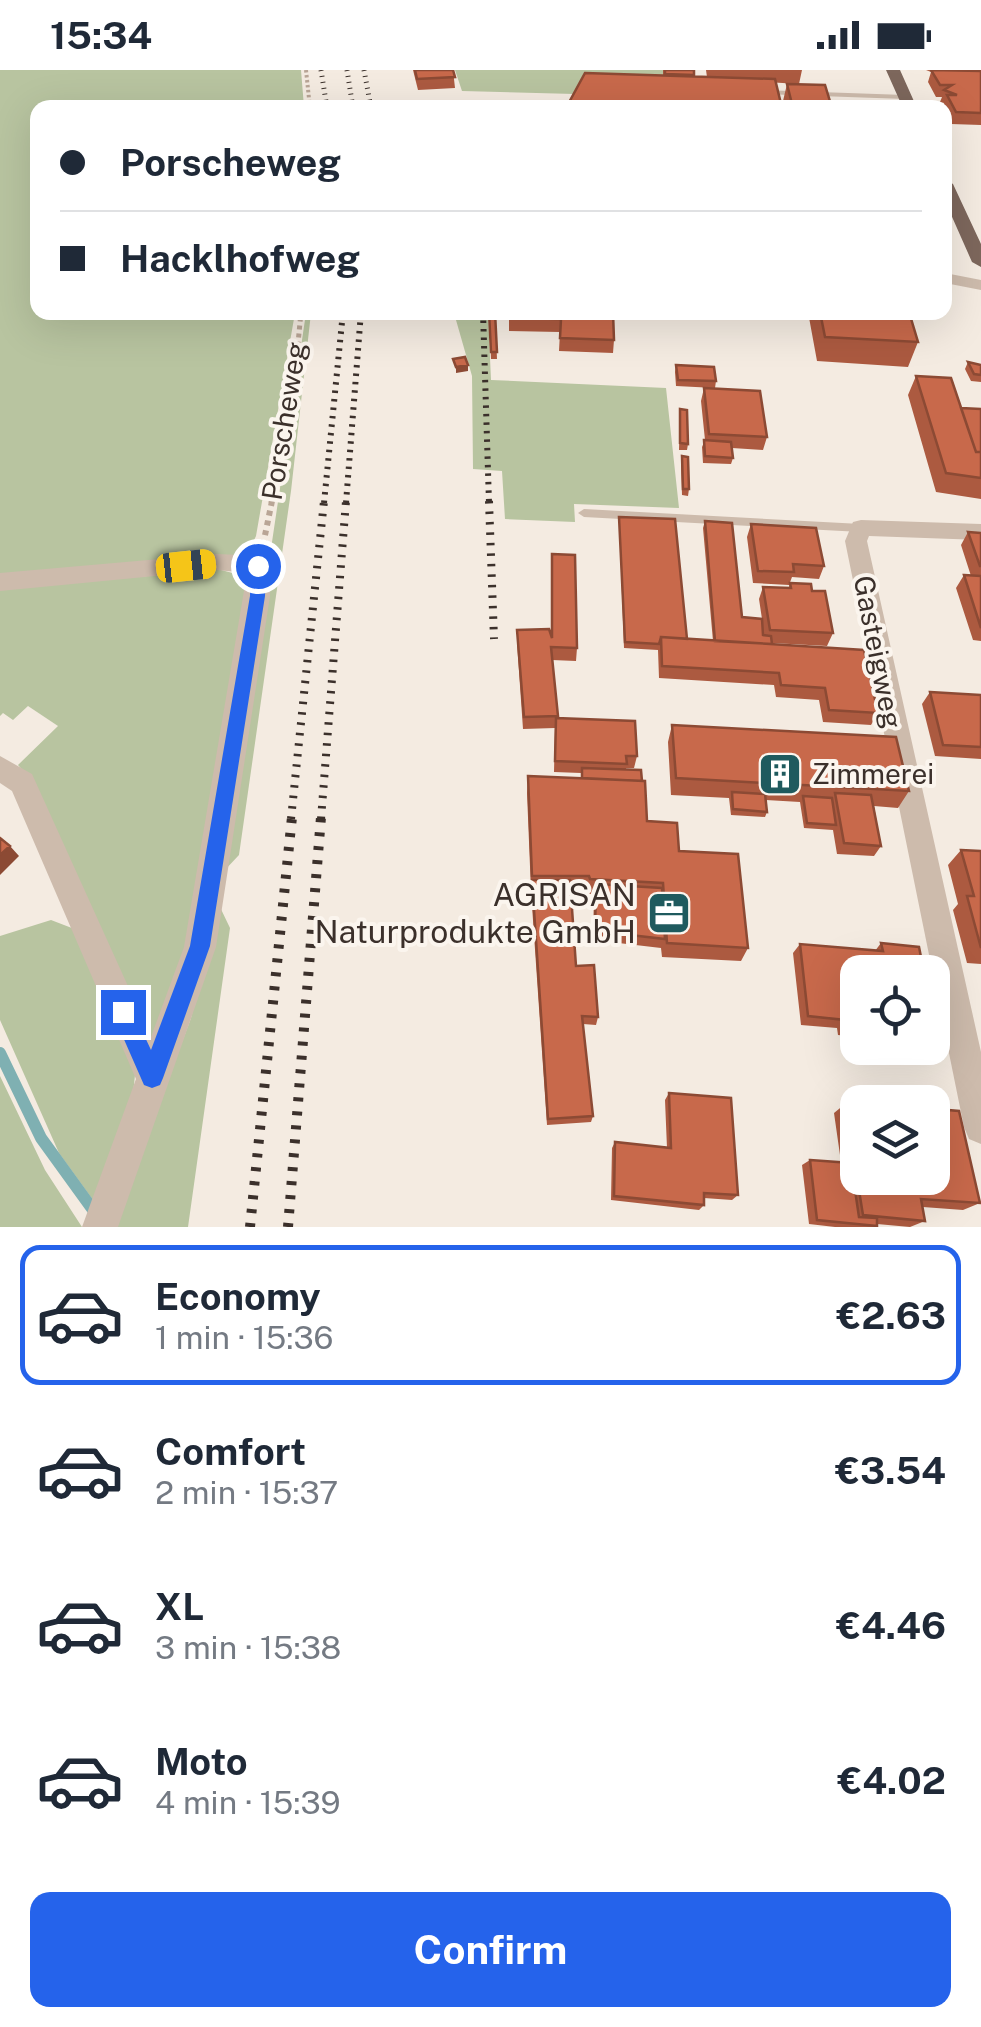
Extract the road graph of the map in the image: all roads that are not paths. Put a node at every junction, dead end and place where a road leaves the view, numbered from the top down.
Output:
1 (893, 70) edge
2 (758, 92) edge
3 (878, 100) edge
4 (907, 100) edge
5 (952, 199) edge
6 (981, 262) edge
7 (952, 279) edge
8 (981, 285) edge
9 (584, 513) dead end
10 (861, 528) junction
11 (981, 532) edge
12 (0, 582) edge
13 (0, 768) edge
14 (152, 1078) junction
15 (981, 1127) edge
16 (106, 1210) edge

1 - 4 main road
2 - 3 lane
5 - 6 main road
7 - 8 street
9 - 10 lane
10 - 11 street
10 - 15 street, Gasteigweg
12 - 14 street
13 - 14 street
14 - 16 street

